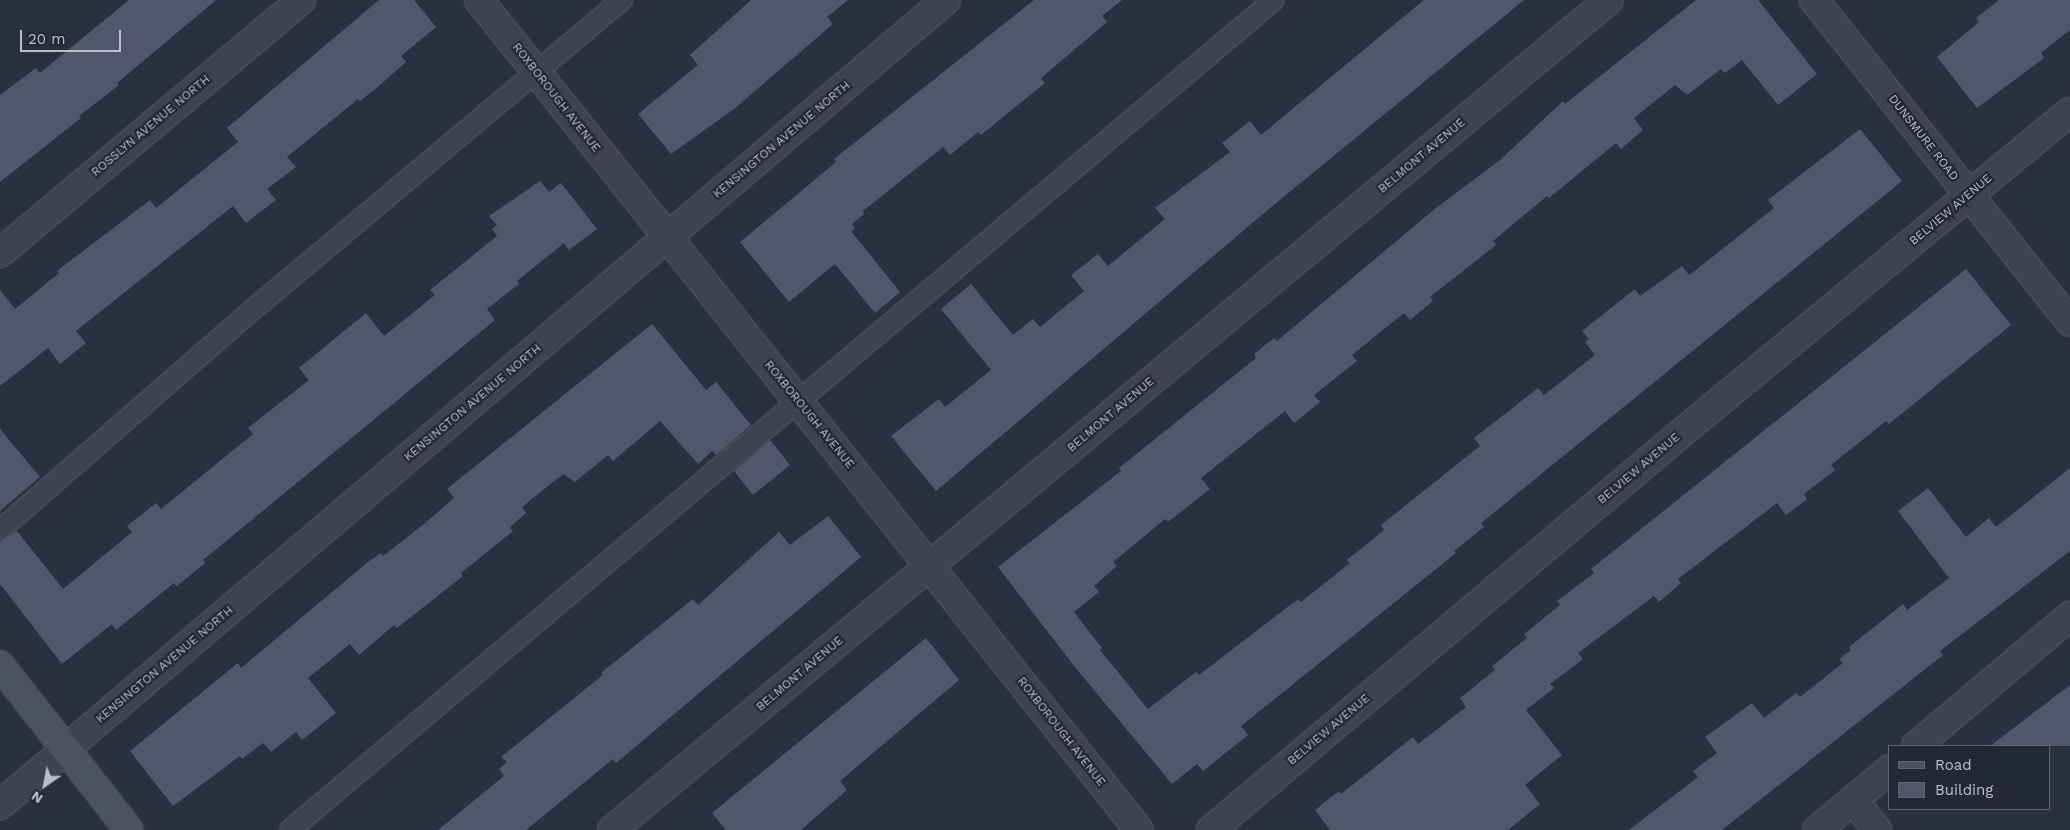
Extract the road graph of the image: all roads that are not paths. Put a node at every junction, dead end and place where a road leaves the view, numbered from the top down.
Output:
1 (301, 0) edge
2 (479, 0) edge
3 (622, 0) edge
4 (946, 0) edge
5 (1274, 0) edge
6 (1609, 0) edge
7 (1814, 0) edge
8 (536, 73) junction
9 (2070, 112) edge
10 (1969, 196) junction
11 (666, 238) junction
12 (0, 253) edge
13 (2070, 322) edge
14 (796, 400) junction
15 (0, 530) edge
16 (930, 566) junction
17 (2070, 616) edge
18 (0, 665) edge
19 (1917, 745) edge
20 (65, 750) junction
21 (1888, 771) edge
22 (1853, 800) junction
23 (0, 805) edge
24 (129, 830) edge
25 (290, 830) edge
26 (612, 830) edge
27 (1139, 830) edge
28 (1211, 830) edge
29 (1817, 830) edge
30 (1877, 830) edge

1 - 12 street, ROSSLYN AVENUE NORTH
2 - 8 street, ROXBOROUGH AVENUE
3 - 8 lane
4 - 11 street, KENSINGTON AVENUE NORTH
5 - 14 lane
6 - 16 street, BELMONT AVENUE
7 - 10 street, DUNSMURE ROAD
8 - 11 street, ROXBOROUGH AVENUE
8 - 15 lane
9 - 10 street, BELVIEW AVENUE
10 - 13 street, DUNSMURE ROAD
10 - 28 street, BELVIEW AVENUE
11 - 14 street, ROXBOROUGH AVENUE
11 - 20 street, KENSINGTON AVENUE NORTH
14 - 16 street, ROXBOROUGH AVENUE
14 - 25 lane
16 - 26 street, BELMONT AVENUE
16 - 27 street, ROXBOROUGH AVENUE
17 - 19 street
18 - 20 main road
20 - 23 street, KENSINGTON AVENUE NORTH
20 - 24 main road
21 - 22 street
22 - 29 street
22 - 30 street

